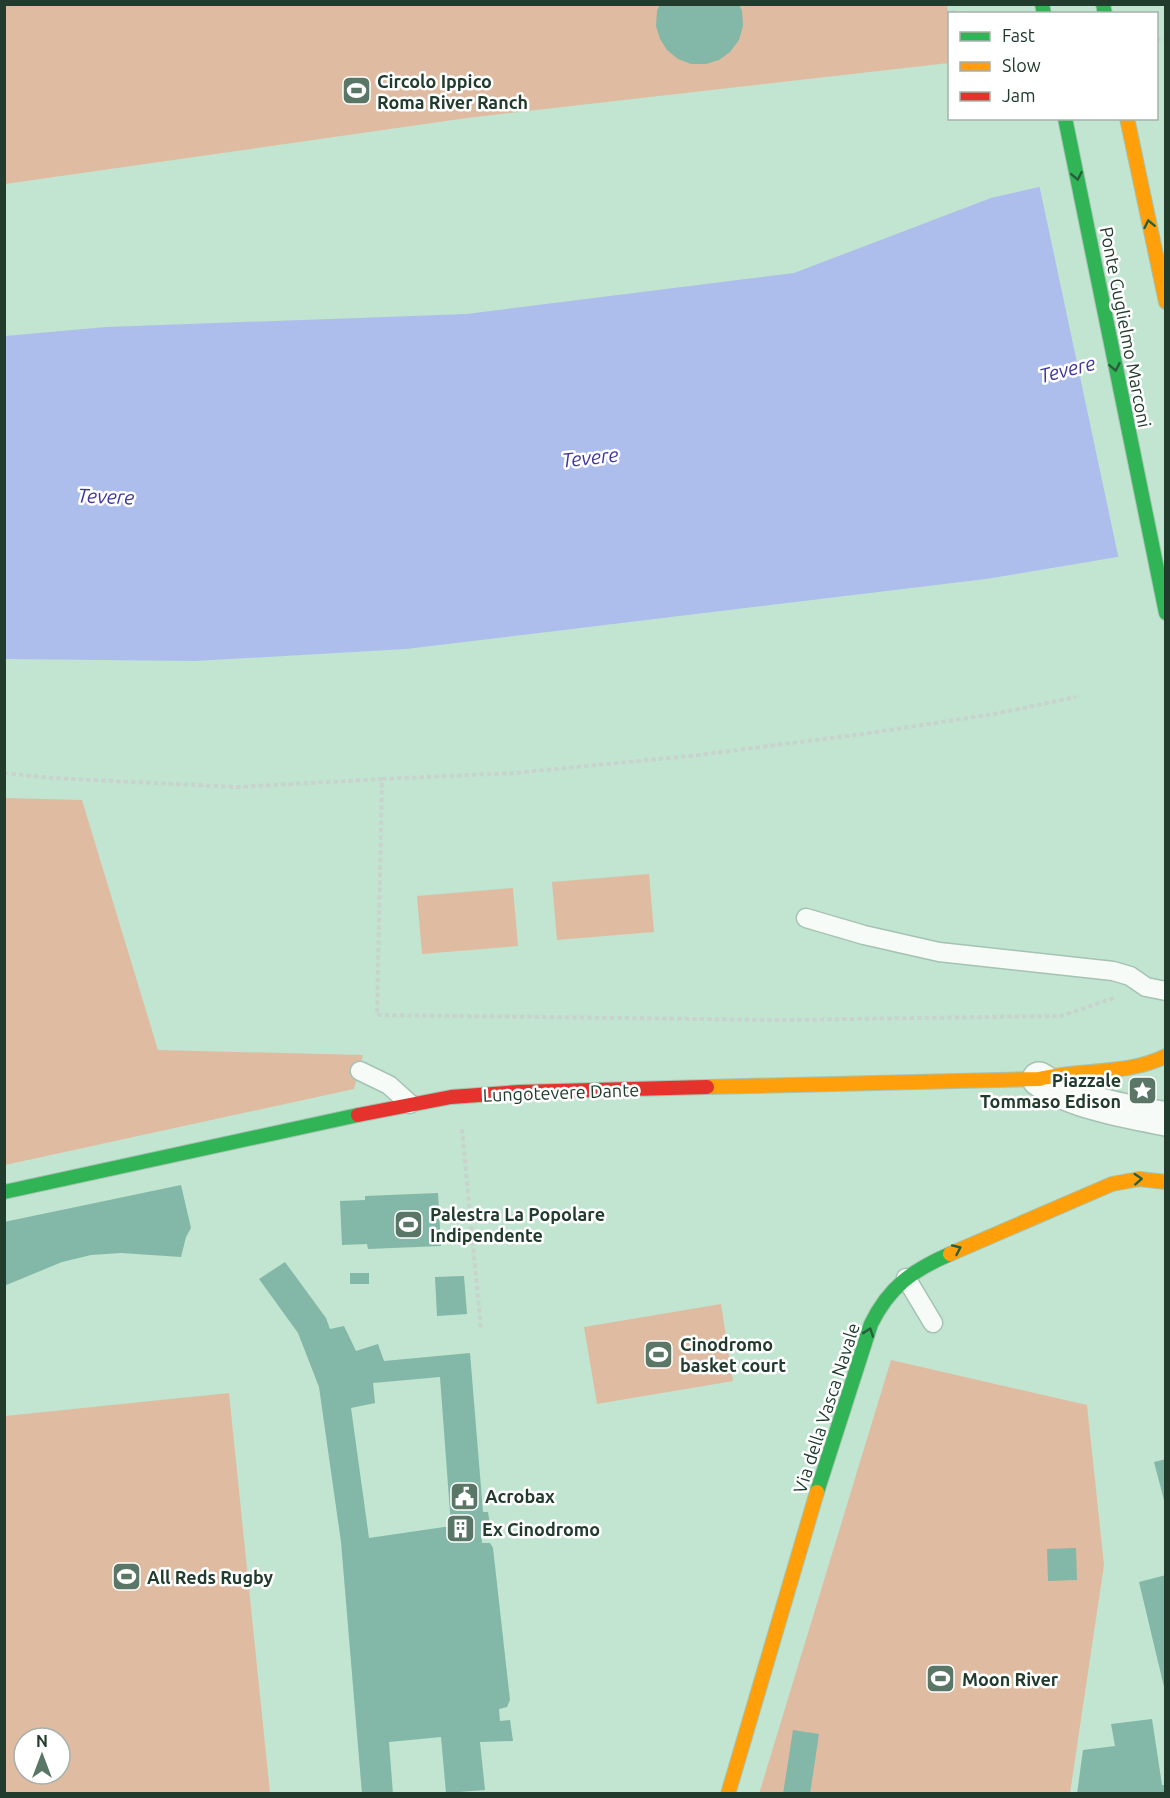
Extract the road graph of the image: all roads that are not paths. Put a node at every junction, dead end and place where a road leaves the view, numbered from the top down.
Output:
1 (1065, 120) edge
2 (1127, 120) edge
3 (1166, 302) edge
4 (1166, 613) edge
5 (806, 918) dead end
6 (1166, 991) edge
7 (1166, 1056) edge
8 (360, 1071) dead end
9 (1039, 1079) junction
10 (410, 1104) junction
11 (1120, 1110) junction
12 (1166, 1119) edge
13 (1166, 1141) edge
14 (1166, 1182) edge
15 (4, 1192) edge
16 (906, 1278) junction
17 (933, 1323) dead end
18 (729, 1794) edge

1 -> 4 street, Ponte Guglielmo Marconi
3 -> 2 street
5 - 6 lane
7 - 9 street
8 - 10 lane
9 - 10 street, Lungotevere Dante
9 - 11 street
10 - 15 street, Lungotevere Dante
11 - 12 street
11 - 13 street
16 -> 14 street, Via della Vasca Navale
16 - 17 lane
18 -> 16 street, Via della Vasca Navale

